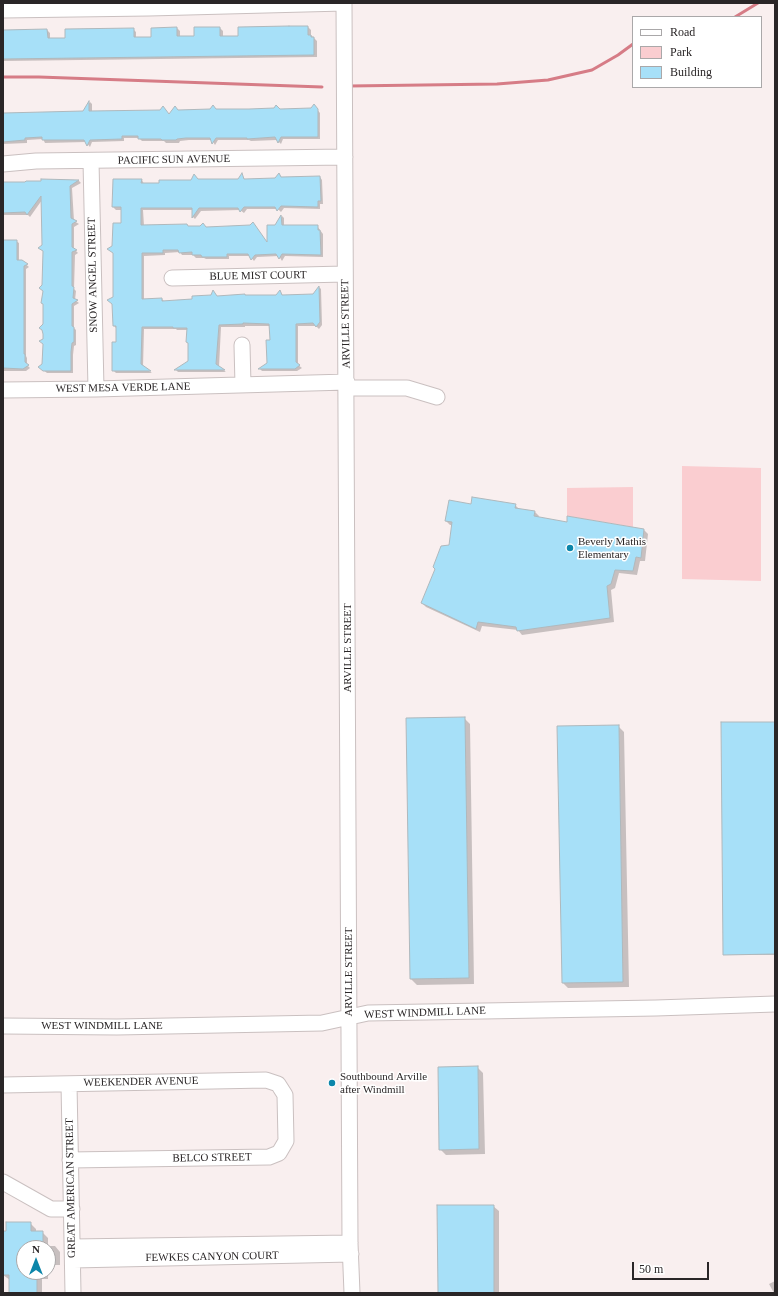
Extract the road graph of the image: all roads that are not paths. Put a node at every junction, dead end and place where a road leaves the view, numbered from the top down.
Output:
1 (344, 3) edge
2 (267, 4) edge
3 (33, 6) edge
4 (149, 6) edge
5 (3, 10) edge
6 (345, 157) junction
7 (91, 161) junction
8 (3, 164) edge
9 (345, 274) junction
10 (172, 278) dead end
11 (242, 345) dead end
12 (243, 385) junction
13 (347, 385) junction
14 (96, 389) junction
15 (3, 390) edge
16 (437, 397) dead end
17 (775, 1004) edge
18 (350, 1017) junction
19 (3, 1026) edge
20 (69, 1084) junction
21 (278, 1084) joint
22 (3, 1085) edge
23 (70, 1160) junction
24 (3, 1182) edge
25 (72, 1209) junction
26 (350, 1248) junction
27 (73, 1254) junction
28 (73, 1293) edge
29 (352, 1293) edge

1 - 2 street
1 - 6 street, ARVILLE STREET
2 - 4 street
3 - 4 street
3 - 5 street
6 - 7 street, PACIFIC SUN AVENUE
6 - 9 street, ARVILLE STREET
7 - 8 street, PACIFIC SUN AVENUE
7 - 14 street, SNOW ANGEL STREET
9 - 10 street, BLUE MIST COURT
9 - 13 street, ARVILLE STREET
11 - 12 street
12 - 13 street, WEST MESA VERDE LANE
12 - 14 street, WEST MESA VERDE LANE
13 - 16 street, WEST MESA VERDE LANE
13 - 18 street, ARVILLE STREET
14 - 15 street, WEST MESA VERDE LANE
17 - 18 street, WEST WINDMILL LANE
18 - 19 street, WEST WINDMILL LANE
18 - 26 street, ARVILLE STREET
20 - 21 street, WEEKENDER AVENUE
20 - 22 street, WEEKENDER AVENUE
20 - 23 street, GREAT AMERICAN STREET
21 - 23 street, BELCO STREET
23 - 25 street, GREAT AMERICAN STREET
24 - 25 street
25 - 27 street, GREAT AMERICAN STREET
26 - 27 street, FEWKES CANYON COURT
26 - 29 street, ARVILLE STREET
27 - 28 street, GREAT AMERICAN STREET

